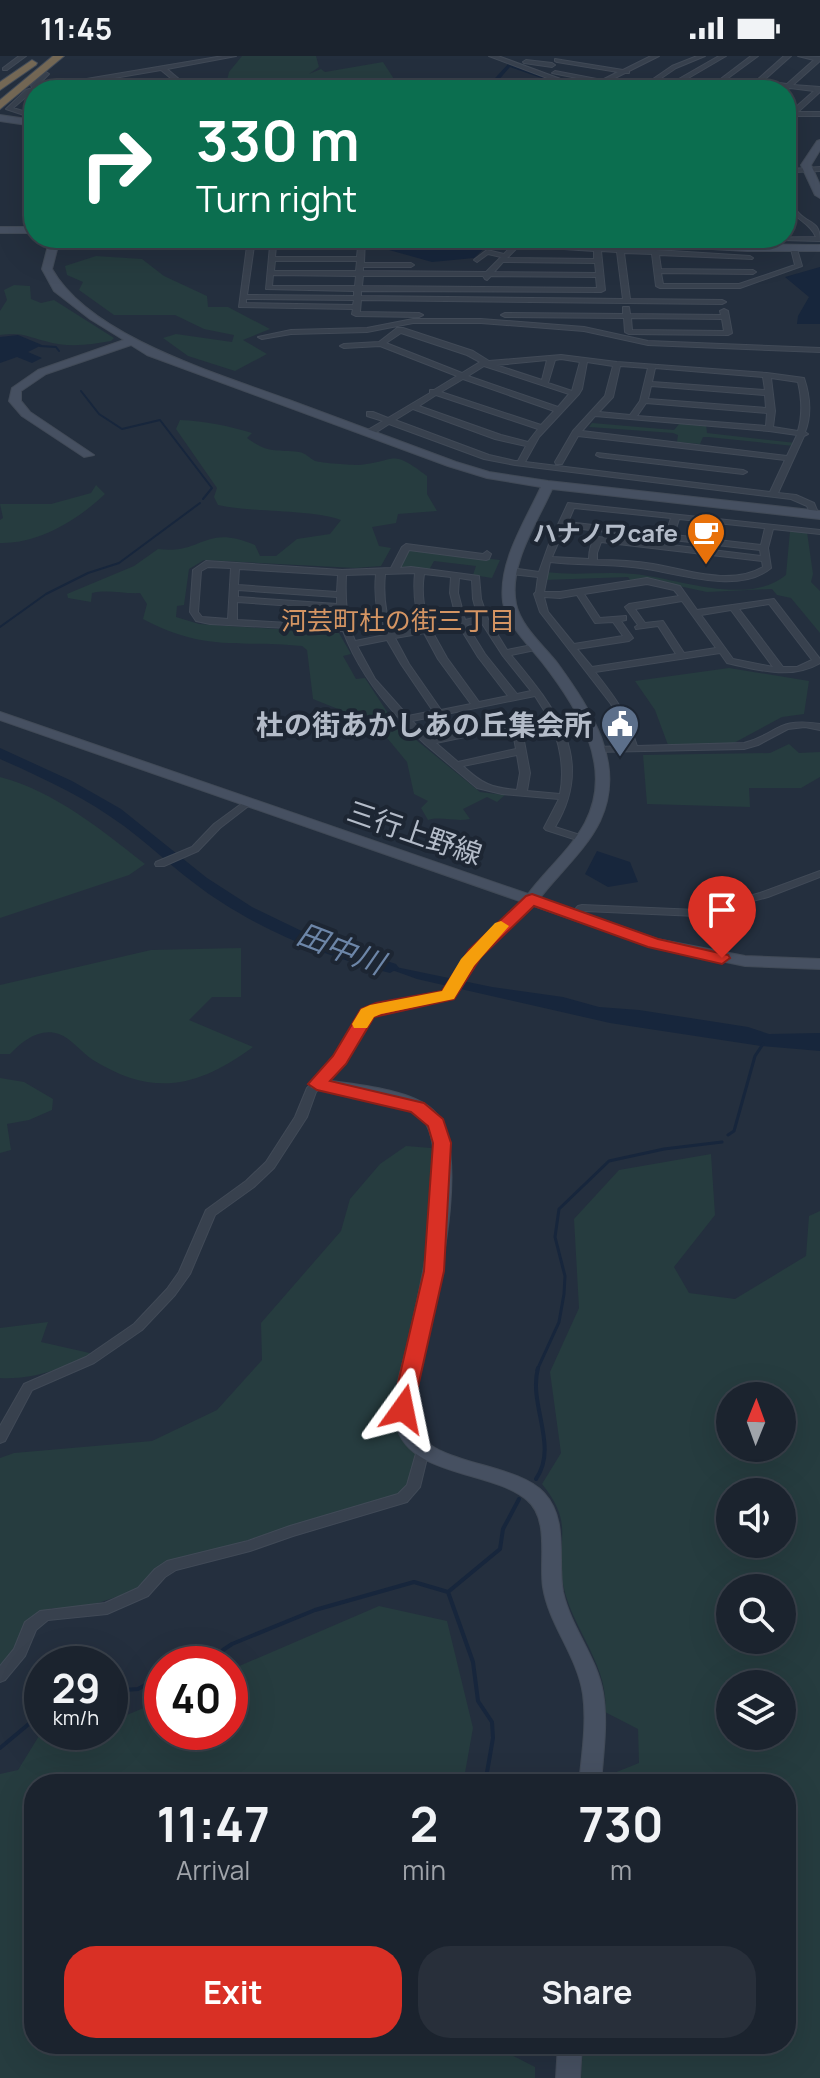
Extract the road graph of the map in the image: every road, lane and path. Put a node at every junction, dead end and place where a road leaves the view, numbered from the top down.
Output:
1 (23, 56) edge
2 (41, 56) edge
3 (57, 56) edge
4 (233, 56) edge
5 (492, 56) edge
6 (590, 56) edge
7 (656, 56) edge
8 (702, 56) edge
9 (723, 56) edge
10 (755, 56) edge
11 (788, 56) edge
12 (801, 56) edge
13 (529, 59) edge
14 (819, 59) edge
15 (556, 60) edge
16 (581, 64) junction
17 (162, 68) junction
18 (520, 68) junction
19 (544, 73) junction
20 (626, 73) junction
21 (2, 74) edge
22 (46, 74) dead end
23 (30, 80) edge
24 (40, 80) edge
25 (91, 80) edge
26 (177, 80) edge
27 (561, 80) edge
28 (591, 80) edge
29 (609, 80) edge
30 (654, 80) joint
31 (678, 80) edge
32 (720, 80) edge
33 (760, 80) edge
34 (795, 80) edge
35 (24, 85) edge
36 (0, 87) edge
37 (796, 88) edge
38 (820, 90) edge
39 (24, 94) edge
40 (0, 95) edge
41 (0, 106) edge
42 (796, 109) edge
43 (24, 114) edge
44 (796, 114) edge
45 (820, 114) edge
46 (0, 118) edge
47 (24, 121) edge
48 (820, 143) edge
49 (816, 153) edge
50 (820, 169) edge
51 (796, 170) edge
52 (806, 170) junction
53 (817, 183) edge
54 (820, 195) edge
55 (796, 214) edge
56 (0, 230) edge
57 (24, 230) edge
58 (820, 239) edge
59 (796, 241) edge
60 (52, 248) edge
61 (250, 248) edge
62 (273, 248) edge
63 (362, 248) edge
64 (513, 248) edge
65 (580, 248) edge
66 (606, 248) edge
67 (624, 248) edge
68 (636, 248) edge
69 (726, 248) edge
70 (749, 248) edge
71 (779, 248) edge
72 (820, 248) edge
73 (794, 249) junction
74 (597, 250) junction
75 (655, 254) junction
76 (503, 258) junction
77 (272, 259) junction
78 (477, 260) dead end
79 (598, 261) junction
80 (411, 265) dead end
81 (360, 266) junction
82 (657, 271) junction
83 (270, 273) junction
84 (487, 275) junction
85 (600, 275) junction
86 (754, 276) junction
87 (660, 286) junction
88 (720, 286) junction
89 (358, 288) junction
90 (487, 290) junction
91 (487, 300) junction
92 (626, 301) junction
93 (661, 301) junction
94 (722, 302) junction
95 (357, 303) junction
96 (487, 315) junction
97 (627, 316) junction
98 (725, 317) junction
99 (413, 321) junction
100 (550, 325) junction
101 (262, 337) dead end
102 (132, 341) junction
103 (381, 344) junction
104 (344, 346) dead end
105 (820, 350) edge
106 (552, 357) junction
107 (584, 359) junction
108 (486, 362) junction
109 (617, 364) junction
110 (652, 366) junction
111 (767, 375) junction
112 (459, 376) junction
113 (649, 384) junction
114 (544, 385) junction
115 (433, 392) junction
116 (769, 393) junction
117 (575, 394) junction
118 (0, 395) edge
119 (14, 395) junction
120 (644, 401) junction
121 (412, 406) junction
122 (560, 410) junction
123 (771, 411) junction
124 (370, 414) dead end
125 (595, 414) junction
126 (632, 418) junction
127 (388, 420) junction
128 (542, 428) junction
129 (769, 429) junction
130 (369, 433) junction
131 (576, 433) junction
132 (804, 434) junction
133 (610, 438) junction
134 (530, 445) junction
135 (752, 454) junction
136 (88, 455) dead end
137 (600, 455) junction
138 (787, 458) junction
139 (520, 464) junction
140 (557, 465) junction
141 (743, 472) junction
142 (590, 473) junction
143 (548, 485) junction
144 (736, 490) junction
145 (773, 494) junction
146 (800, 508) junction
147 (818, 515) edge
148 (676, 517) junction
149 (563, 524) junction
150 (769, 528) junction
151 (801, 531) junction
152 (820, 532) edge
153 (669, 536) junction
154 (666, 547) junction
155 (764, 548) junction
156 (487, 554) dead end
157 (549, 559) junction
158 (766, 559) junction
159 (593, 562) junction
160 (235, 565) junction
161 (395, 569) junction
162 (381, 571) junction
163 (420, 571) junction
164 (511, 571) junction
165 (342, 573) junction
166 (455, 575) junction
167 (542, 575) junction
168 (234, 587) junction
169 (579, 592) junction
170 (538, 594) junction
171 (340, 595) junction
172 (685, 598) junction
173 (234, 599) junction
174 (341, 607) junction
175 (733, 607) junction
176 (696, 613) junction
177 (635, 616) junction
178 (483, 619) junction
179 (615, 619) junction
180 (232, 623) junction
181 (460, 623) junction
182 (643, 626) junction
183 (345, 629) junction
184 (623, 629) junction
185 (425, 630) junction
186 (388, 637) junction
187 (352, 644) junction
188 (537, 647) junction
189 (573, 647) junction
190 (722, 650) junction
191 (507, 653) junction
192 (682, 656) junction
193 (590, 670) junction
194 (780, 670) junction
195 (537, 693) junction
196 (514, 697) junction
197 (477, 705) junction
198 (439, 713) junction
199 (0, 716) edge
200 (553, 716) junction
201 (403, 720) junction
202 (516, 724) junction
203 (820, 727) edge
204 (428, 742) junction
205 (633, 749) junction
206 (598, 750) junction
207 (522, 751) junction
208 (456, 765) junction
209 (522, 792) junction
210 (565, 797) junction
211 (248, 802) junction
212 (580, 838) junction
213 (160, 864) dead end
214 (820, 874) edge
215 (532, 899) junction
216 (575, 915) junction
217 (820, 964) edge
218 (317, 1084) junction
219 (0, 1438) edge
220 (423, 1450) junction
221 (0, 1676) edge
222 (590, 1774) edge
223 (569, 2054) edge
224 (568, 2078) edge

1 - 21 street
2 - 21 highway
2 - 36 highway
3 - 23 highway
3 - 40 highway
4 - 17 street
5 - 18 street
6 - 16 street
7 - 20 street
8 - 30 street
9 - 31 street
10 - 32 street
11 - 33 street
12 - 14 street
13 - 15 street
13 - 18 street
14 - 34 street
15 - 16 street
15 - 19 street
16 - 20 street
17 - 25 street
17 - 26 street
18 - 19 street
19 - 27 street
19 - 28 street
20 - 29 street
20 - 30 street
22 - 24 street
35 - 41 highway
37 - 38 street
38 - 42 street
39 - 43 street
44 - 45 street
46 - 47 street
48 - 49 street
49 - 52 street
50 - 52 street
51 - 52 street
52 - 53 street
53 - 54 street
55 - 58 street
56 - 57 street
58 - 59 street
60 - 102 street
61 - 95 street
62 - 77 street
63 - 81 street
64 - 76 street
65 - 74 street
66 - 74 street
67 - 92 street
68 - 75 street
69 - 75 street
70 - 86 street
71 - 73 street
72 - 73 street
73 - 86 street
74 - 79 street
75 - 82 street
76 - 78 street
76 - 79 street
76 - 84 street
77 - 81 street
77 - 83 street
79 - 85 street
80 - 81 street
81 - 83 street
81 - 84 street
81 - 89 street
82 - 86 street
82 - 87 street
83 - 89 street
84 - 85 street
84 - 90 street
85 - 90 street
86 - 88 street
87 - 88 street
87 - 93 street
88 - 94 street
89 - 90 street
89 - 95 street
90 - 91 street
91 - 92 street
91 - 95 street
91 - 96 street
92 - 93 street
92 - 97 street
93 - 94 street
94 - 98 street
95 - 96 street
96 - 97 street
96 - 99 street
96 - 100 street
97 - 98 street
97 - 98 street
99 - 100 street
99 - 101 street
100 - 105 street
102 - 119 street
102 - 130 street
103 - 104 street
103 - 108 street
103 - 112 street
106 - 107 street
106 - 108 street
106 - 114 street
107 - 109 street
107 - 117 street
108 - 112 street
108 - 114 street
109 - 110 street
109 - 125 street
110 - 111 street
110 - 113 street
111 - 116 street
111 - 132 street
112 - 115 street
112 - 122 street
113 - 116 street
113 - 120 street
114 - 117 street
115 - 121 street
115 - 128 street
116 - 123 street
117 - 122 street
118 - 119 street
119 - 136 street
120 - 123 street
120 - 126 street
121 - 127 street
121 - 134 street
122 - 128 street
123 - 129 street
124 - 127 street
125 - 126 street
125 - 131 street
126 - 129 street
127 - 130 street
127 - 139 street
128 - 134 street
129 - 132 street
130 - 143 street
131 - 133 street
131 - 140 street
132 - 138 street
133 - 135 street
133 - 137 street
134 - 139 street
135 - 138 street
135 - 141 street
137 - 141 street
137 - 142 street
138 - 145 street
139 - 140 street
140 - 142 street
140 - 143 street
141 - 144 street
142 - 144 street
143 - 146 street
143 - 164 street
144 - 145 street
145 - 146 street
146 - 147 street
146 - 151 street
148 - 149 street
148 - 150 street
148 - 153 street
149 - 153 street
149 - 157 street
150 - 151 street
150 - 155 street
151 - 152 street
153 - 154 street
153 - 155 street
154 - 158 street
154 - 159 street
155 - 158 street
156 - 161 street
157 - 159 street
157 - 167 street
158 - 159 street
160 - 165 street
160 - 168 street
160 - 180 street
161 - 162 street
161 - 163 street
162 - 165 street
162 - 186 street
163 - 166 street
163 - 185 street
164 - 167 street
164 - 188 street
165 - 171 street
166 - 178 street
166 - 181 street
167 - 170 street
168 - 171 street
168 - 173 street
169 - 170 street
169 - 172 street
169 - 179 street
170 - 189 street
171 - 174 street
172 - 176 street
172 - 177 street
173 - 174 street
173 - 180 street
174 - 183 street
175 - 176 street
175 - 194 street
175 - 194 street
176 - 190 street
177 - 179 street
177 - 182 street
178 - 181 street
178 - 191 street
179 - 184 street
180 - 183 street
181 - 185 street
181 - 196 street
182 - 184 street
182 - 192 street
183 - 187 street
184 - 189 street
185 - 186 street
185 - 197 street
186 - 187 street
186 - 198 street
187 - 201 street
188 - 191 street
188 - 206 street
189 - 193 street
190 - 192 street
190 - 194 street
191 - 195 street
192 - 193 street
193 - 205 street
195 - 196 street
195 - 200 street
196 - 197 street
197 - 198 street
198 - 201 street
199 - 211 street, 三行上野線
200 - 202 street
200 - 210 street
201 - 204 street
202 - 204 street
202 - 207 street
203 - 205 street
204 - 208 street
205 - 206 street
206 - 212 street
207 - 208 street
207 - 209 street
208 - 209 street
209 - 210 street
210 - 212 street
211 - 213 street
211 - 215 street, 三行上野線
212 - 215 street
214 - 216 street
215 - 216 street, 三行上野線
215 - 218 street
216 - 217 street, 三行上野線
218 - 219 street
218 - 220 street
220 - 221 street
220 - 222 street
223 - 224 street

